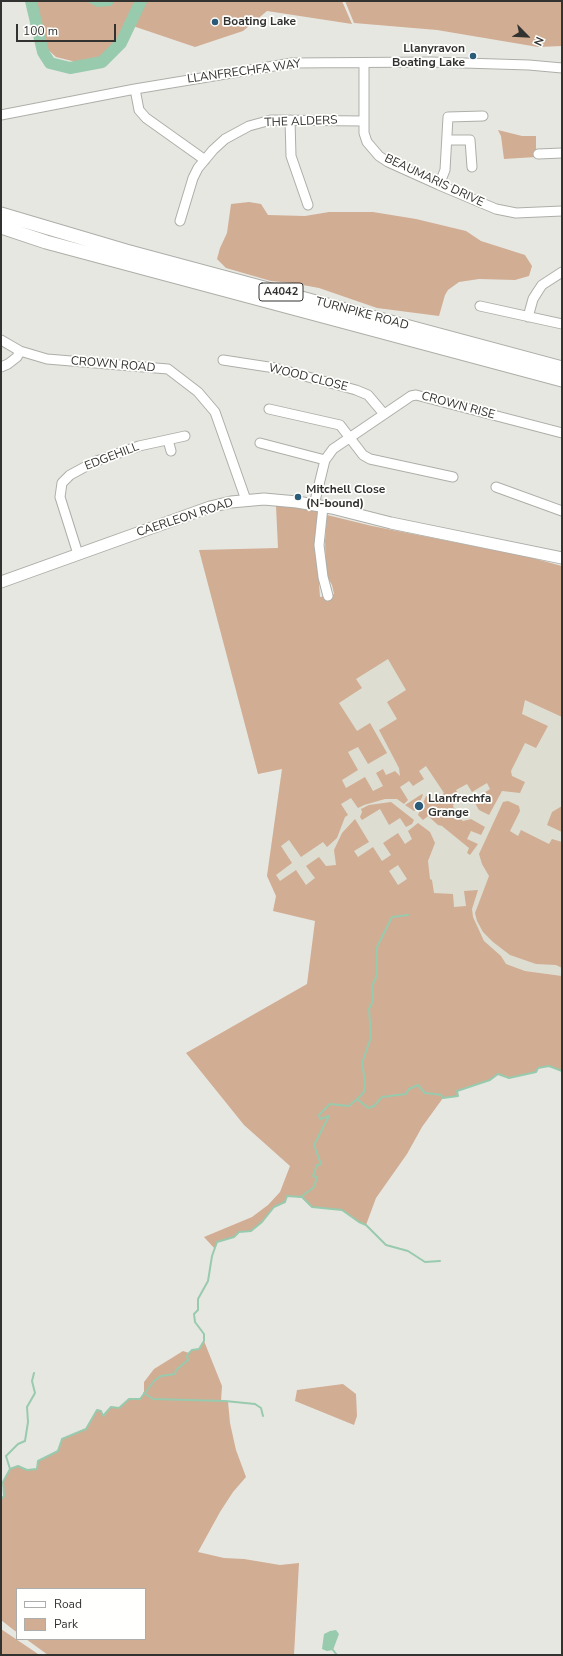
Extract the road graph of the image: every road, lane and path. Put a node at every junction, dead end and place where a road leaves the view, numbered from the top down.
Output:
1 (364, 63) junction
2 (562, 68) edge
3 (135, 89) junction
4 (1, 115) edge
5 (483, 116) dead end
6 (290, 120) junction
7 (363, 121) junction
8 (447, 140) junction
9 (562, 153) edge
10 (538, 154) dead end
11 (205, 160) junction
12 (472, 167) dead end
13 (439, 186) junction
14 (308, 205) dead end
15 (562, 211) edge
16 (1, 214) edge
17 (180, 221) dead end
18 (1, 227) edge
19 (562, 272) edge
20 (480, 306) dead end
21 (528, 317) junction
22 (562, 324) edge
23 (1, 340) edge
24 (20, 351) junction
25 (223, 360) dead end
26 (1, 367) edge
27 (562, 368) edge
28 (562, 380) edge
29 (269, 409) dead end
30 (384, 414) junction
31 (562, 433) edge
32 (185, 436) dead end
33 (351, 437) junction
34 (168, 440) junction
35 (260, 443) dead end
36 (171, 451) dead end
37 (325, 460) junction
38 (453, 477) dead end
39 (496, 487) dead end
40 (246, 500) junction
41 (318, 506) junction
42 (562, 511) edge
43 (78, 554) junction
44 (562, 558) edge
45 (1, 582) edge
46 (328, 596) dead end

1 - 2 street, LLANFRECHFA WAY
1 - 3 street, LLANFRECHFA WAY
1 - 7 street, BEAUMARIS DRIVE
3 - 4 street, LLANFRECHFA WAY
3 - 11 street
5 - 8 street
6 - 7 street, THE ALDERS
6 - 11 street, THE ALDERS
6 - 14 street
7 - 13 street, BEAUMARIS DRIVE
8 - 12 street
8 - 13 street
9 - 10 street
11 - 17 street, THE ALDERS
13 - 15 street, BEAUMARIS DRIVE
16 - 27 highway, TURNPIKE ROAD / A4042
18 - 28 highway, TURNPIKE ROAD / A4042
19 - 21 street
20 - 21 street
21 - 22 street
23 - 24 street, CROWN ROAD
24 - 26 street
24 - 40 street, CROWN ROAD
25 - 30 street, WOOD CLOSE
29 - 33 street
30 - 31 street, CROWN RISE
30 - 33 street, CROWN RISE
32 - 34 street, EDGEHILL
33 - 37 street, CROWN RISE
33 - 38 street
34 - 36 street
34 - 43 street, EDGEHILL
35 - 37 street
37 - 41 street, CROWN RISE
39 - 42 street
40 - 41 main road, CAERLEON ROAD
40 - 43 main road, CAERLEON ROAD
41 - 44 main road, CAERLEON ROAD
41 - 46 street, CROWN RISE
43 - 45 main road, CAERLEON ROAD

